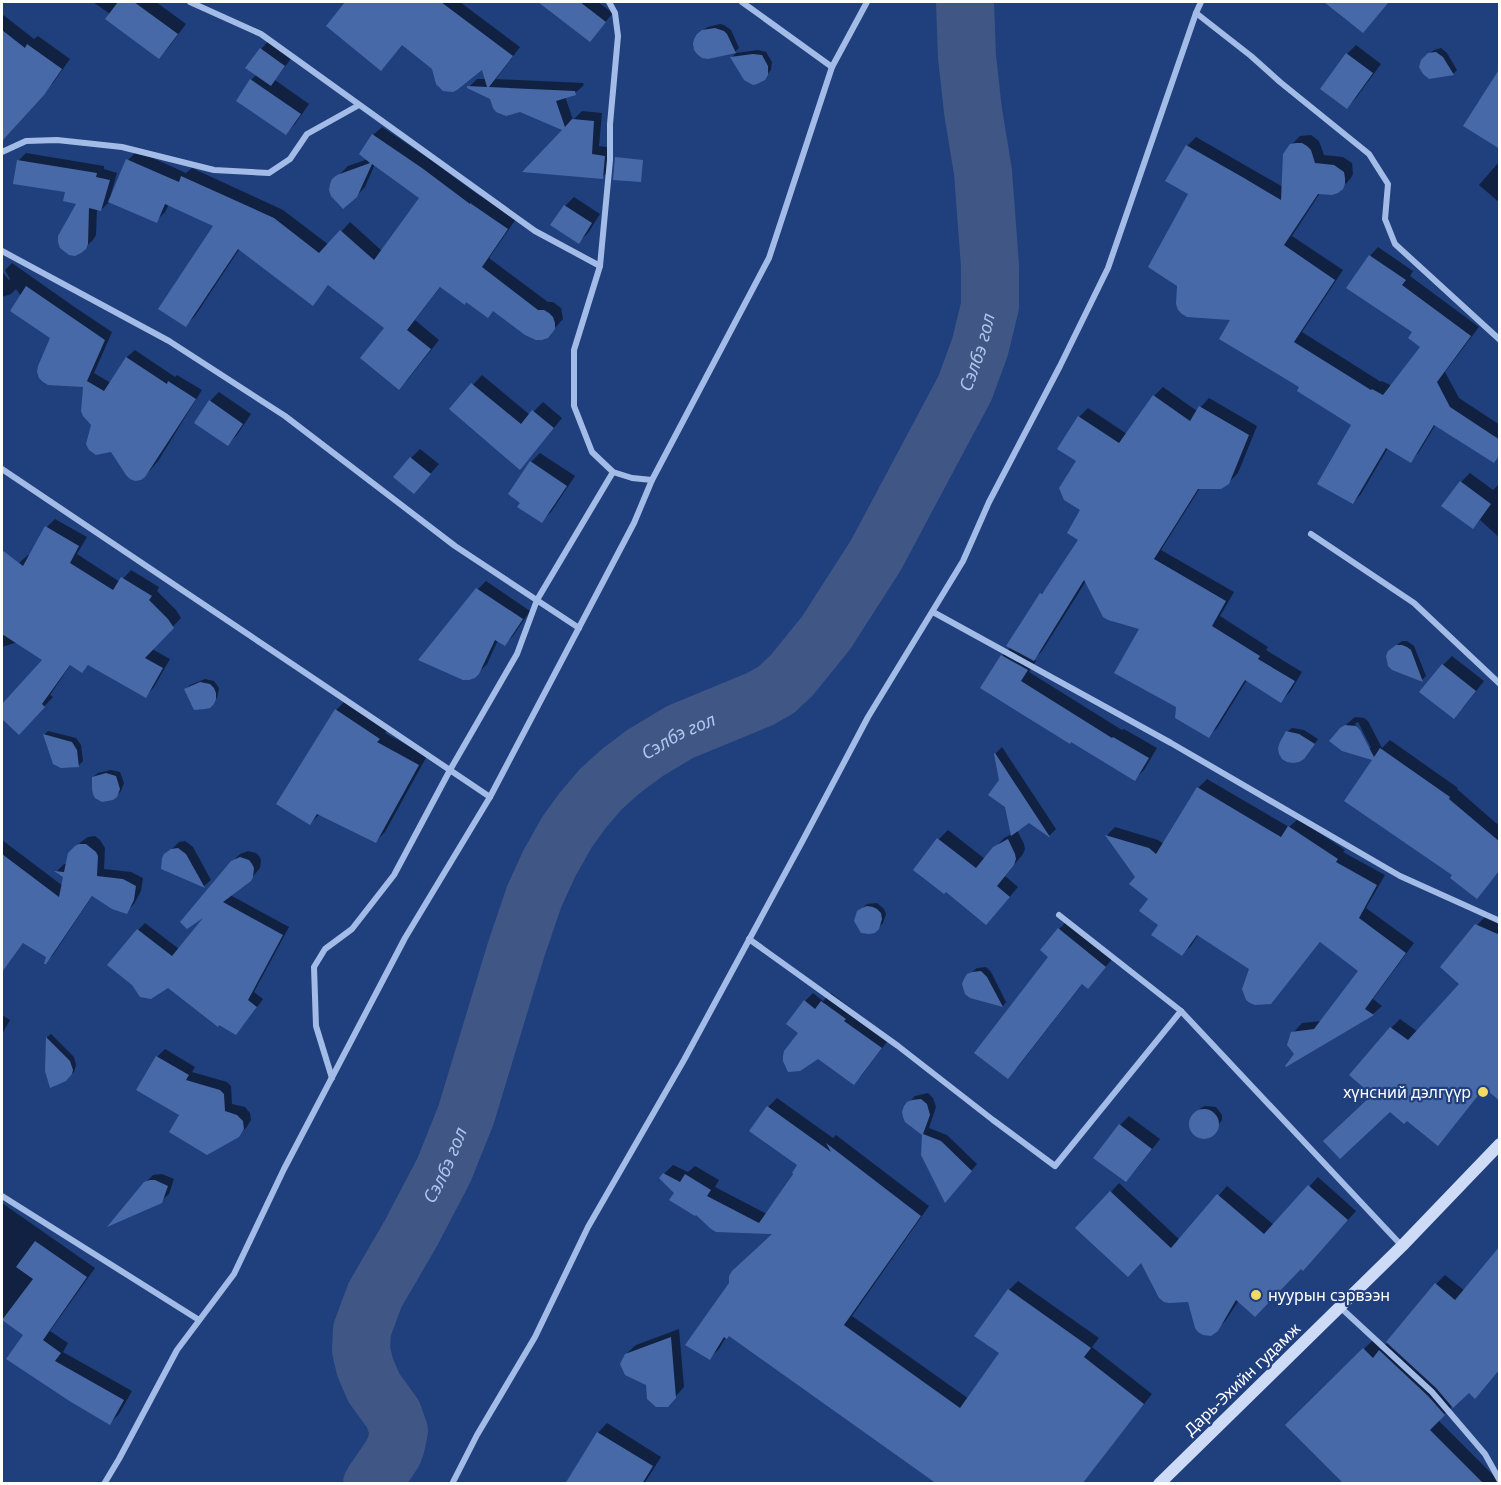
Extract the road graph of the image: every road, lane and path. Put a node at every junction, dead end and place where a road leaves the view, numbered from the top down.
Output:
1 (190, 2) edge
2 (609, 2) edge
3 (742, 2) edge
4 (867, 2) edge
5 (1201, 2) edge
6 (1196, 13) junction
7 (832, 67) junction
8 (359, 105) junction
9 (2, 152) edge
10 (2, 250) edge
11 (600, 266) junction
12 (1500, 340) edge
13 (2, 469) edge
14 (613, 472) junction
15 (652, 480) junction
16 (1311, 534) dead end
17 (537, 600) junction
18 (933, 612) junction
19 (579, 628) junction
20 (1500, 684) edge
21 (450, 770) junction
22 (490, 796) junction
23 (1059, 915) dead end
24 (1500, 921) edge
25 (749, 939) junction
26 (1181, 1011) junction
27 (333, 1078) junction
28 (1500, 1144) edge
29 (2, 1196) edge
30 (1402, 1246) junction
31 (1340, 1306) junction
32 (199, 1320) junction
33 (1500, 1481) edge
34 (104, 1484) edge
35 (452, 1484) edge
36 (1159, 1484) edge

1 - 8 street
2 - 11 street
3 - 7 street
4 - 7 street
5 - 6 street
6 - 12 street
6 - 18 street
7 - 15 street
8 - 9 street
8 - 11 street
10 - 17 street
11 - 14 street
13 - 21 street
14 - 15 street
14 - 17 street
15 - 19 street
16 - 20 street
17 - 19 street
17 - 21 street
18 - 24 street
18 - 25 street
19 - 22 street
21 - 22 street
21 - 27 street
22 - 27 street
23 - 26 street
25 - 26 street
25 - 35 street
26 - 30 street
27 - 32 street
28 - 30 main road, Дарь-Эхийн гудамж
29 - 32 street
30 - 31 main road, Дарь-Эхийн гудамж
31 - 33 street
31 - 36 main road, Дарь-Эхийн гудамж
32 - 34 street

